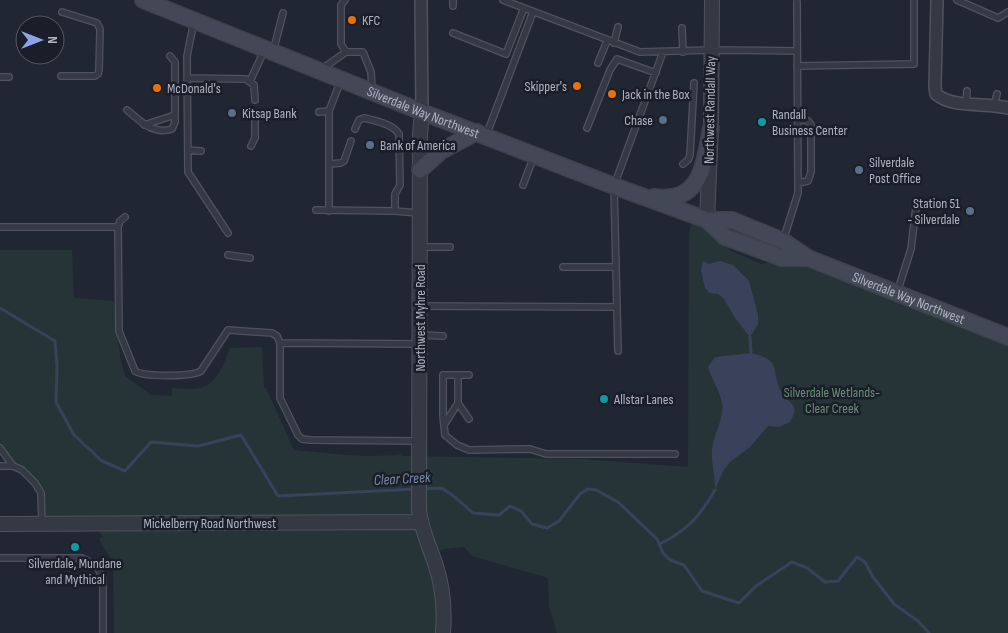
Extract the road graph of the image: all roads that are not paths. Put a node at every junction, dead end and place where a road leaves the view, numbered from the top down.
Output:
1 (143, 0) edge
2 (345, 0) edge
3 (421, 0) edge
4 (502, 0) edge
5 (712, 0) edge
6 (914, 0) edge
7 (937, 0) edge
8 (957, 0) edge
9 (797, 2) dead end
10 (524, 8) junction
11 (62, 12) dead end
12 (533, 12) junction
13 (1008, 12) edge
14 (283, 13) dead end
15 (194, 21) junction
16 (618, 27) dead end
17 (682, 28) dead end
18 (453, 33) dead end
19 (607, 41) junction
20 (614, 43) junction
21 (269, 50) junction
22 (712, 50) junction
23 (797, 51) junction
24 (346, 52) junction
25 (663, 52) junction
26 (683, 52) junction
27 (170, 56) dead end
28 (598, 63) dead end
29 (797, 66) junction
30 (320, 71) junction
31 (656, 73) junction
32 (60, 76) dead end
33 (9, 77) dead end
34 (0, 78) edge
35 (188, 78) junction
36 (342, 80) junction
37 (250, 81) junction
38 (694, 84) dead end
39 (967, 91) dead end
40 (372, 92) junction
41 (255, 100) dead end
42 (966, 104) junction
43 (1008, 108) edge
44 (127, 110) dead end
45 (329, 111) junction
46 (319, 112) dead end
47 (422, 112) junction
48 (175, 115) junction
49 (255, 116) dead end
50 (798, 120) junction
51 (144, 125) junction
52 (586, 128) dead end
53 (711, 128) junction
54 (355, 129) dead end
55 (481, 134) junction
56 (351, 141) dead end
57 (251, 146) dead end
58 (188, 150) junction
59 (201, 150) dead end
60 (534, 154) junction
61 (329, 164) junction
62 (683, 164) dead end
63 (420, 170) junction
64 (798, 183) junction
65 (522, 185) dead end
66 (614, 186) junction
67 (637, 194) junction
68 (916, 207) dead end
69 (316, 210) dead end
70 (330, 211) junction
71 (394, 211) junction
72 (420, 213) junction
73 (125, 217) dead end
74 (707, 220) junction
75 (0, 226) edge
76 (118, 227) junction
77 (228, 233) dead end
78 (783, 241) junction
79 (420, 247) junction
80 (450, 247) dead end
81 (228, 255) dead end
82 (250, 258) dead end
83 (808, 258) junction
84 (563, 266) dead end
85 (616, 266) junction
86 (897, 293) junction
87 (420, 306) junction
88 (617, 307) junction
89 (443, 336) dead end
90 (1008, 337) edge
91 (420, 339) junction
92 (280, 343) junction
93 (618, 351) dead end
94 (458, 375) junction
95 (469, 375) dead end
96 (458, 403) junction
97 (469, 418) dead end
98 (444, 425) junction
99 (420, 441) junction
100 (0, 448) edge
101 (675, 454) dead end
102 (0, 466) edge
103 (13, 466) junction
104 (421, 522) junction
105 (0, 524) edge
106 (42, 524) junction
107 (0, 558) edge
108 (103, 633) edge
109 (443, 633) edge

1 - 15 main road, Silverdale Way Northwest
2 - 24 lane
3 - 47 street, Northwest Myhre Road
4 - 10 lane
5 - 22 street, Northwest Randall Way
6 - 29 lane
7 - 42 street
8 - 13 lane
9 - 23 lane
10 - 12 lane
10 - 18 lane
11 - 32 lane
12 - 19 lane
12 - 55 lane
14 - 21 lane
15 - 21 main road, Silverdale Way Northwest
15 - 35 lane
16 - 20 lane
17 - 26 lane
19 - 20 lane
19 - 28 lane
20 - 25 lane
21 - 30 main road, Silverdale Way Northwest
21 - 37 lane
22 - 23 lane
22 - 26 lane
22 - 53 street, Northwest Randall Way
23 - 29 lane
24 - 30 lane
24 - 40 lane
25 - 26 lane
25 - 31 lane
27 - 48 lane
29 - 50 lane
30 - 36 main road, Silverdale Way Northwest
31 - 52 lane
31 - 66 lane
33 - 34 lane
35 - 37 lane
35 - 58 lane
36 - 40 main road, Silverdale Way Northwest
36 - 45 lane
37 - 41 lane
38 - 62 lane
39 - 42 lane
40 - 47 main road, Silverdale Way Northwest
42 - 43 street
44 - 51 lane
45 - 46 lane
45 - 61 lane
47 - 55 main road, Silverdale Way Northwest
47 - 63 street, Northwest Myhre Road
48 - 51 lane
48 - 51 lane
49 - 57 lane
50 - 64 lane
50 - 64 lane
53 - 67 main road
53 - 74 street, Northwest Randall Way
54 - 71 lane
55 - 60 main road, Silverdale Way Northwest
55 - 63 main road
56 - 61 lane
58 - 59 lane
58 - 77 lane
60 - 65 lane
60 - 66 main road, Silverdale Way Northwest
61 - 70 lane
63 - 72 street, Northwest Myhre Road
64 - 78 lane
66 - 67 main road, Silverdale Way Northwest
66 - 85 lane
67 - 74 main road, Silverdale Way Northwest
68 - 86 lane
69 - 70 lane
70 - 71 lane
71 - 72 lane
72 - 79 street, Northwest Myhre Road
73 - 76 lane
74 - 78 main road, Silverdale Way Northwest
74 - 83 main road, Silverdale Way Northwest
75 - 76 lane
76 - 92 lane
78 - 83 main road, Silverdale Way Northwest
79 - 80 lane
79 - 87 street, Northwest Myhre Road
81 - 82 lane
83 - 86 main road, Silverdale Way Northwest
84 - 85 lane
85 - 88 lane
86 - 90 main road, Silverdale Way Northwest
87 - 88 lane
87 - 91 street, Northwest Myhre Road
88 - 93 lane
89 - 91 lane
91 - 92 lane
91 - 99 street, Northwest Myhre Road
92 - 99 lane
94 - 95 lane
94 - 96 lane
94 - 98 lane
96 - 97 lane
96 - 98 lane
98 - 101 lane
99 - 104 street, Northwest Myhre Road
100 - 103 lane
102 - 103 lane
103 - 106 lane
104 - 106 street, Mickelberry Road Northwest
104 - 109 street, Northwest Myhre Road
105 - 106 street, Mickelberry Road Northwest
107 - 108 lane

